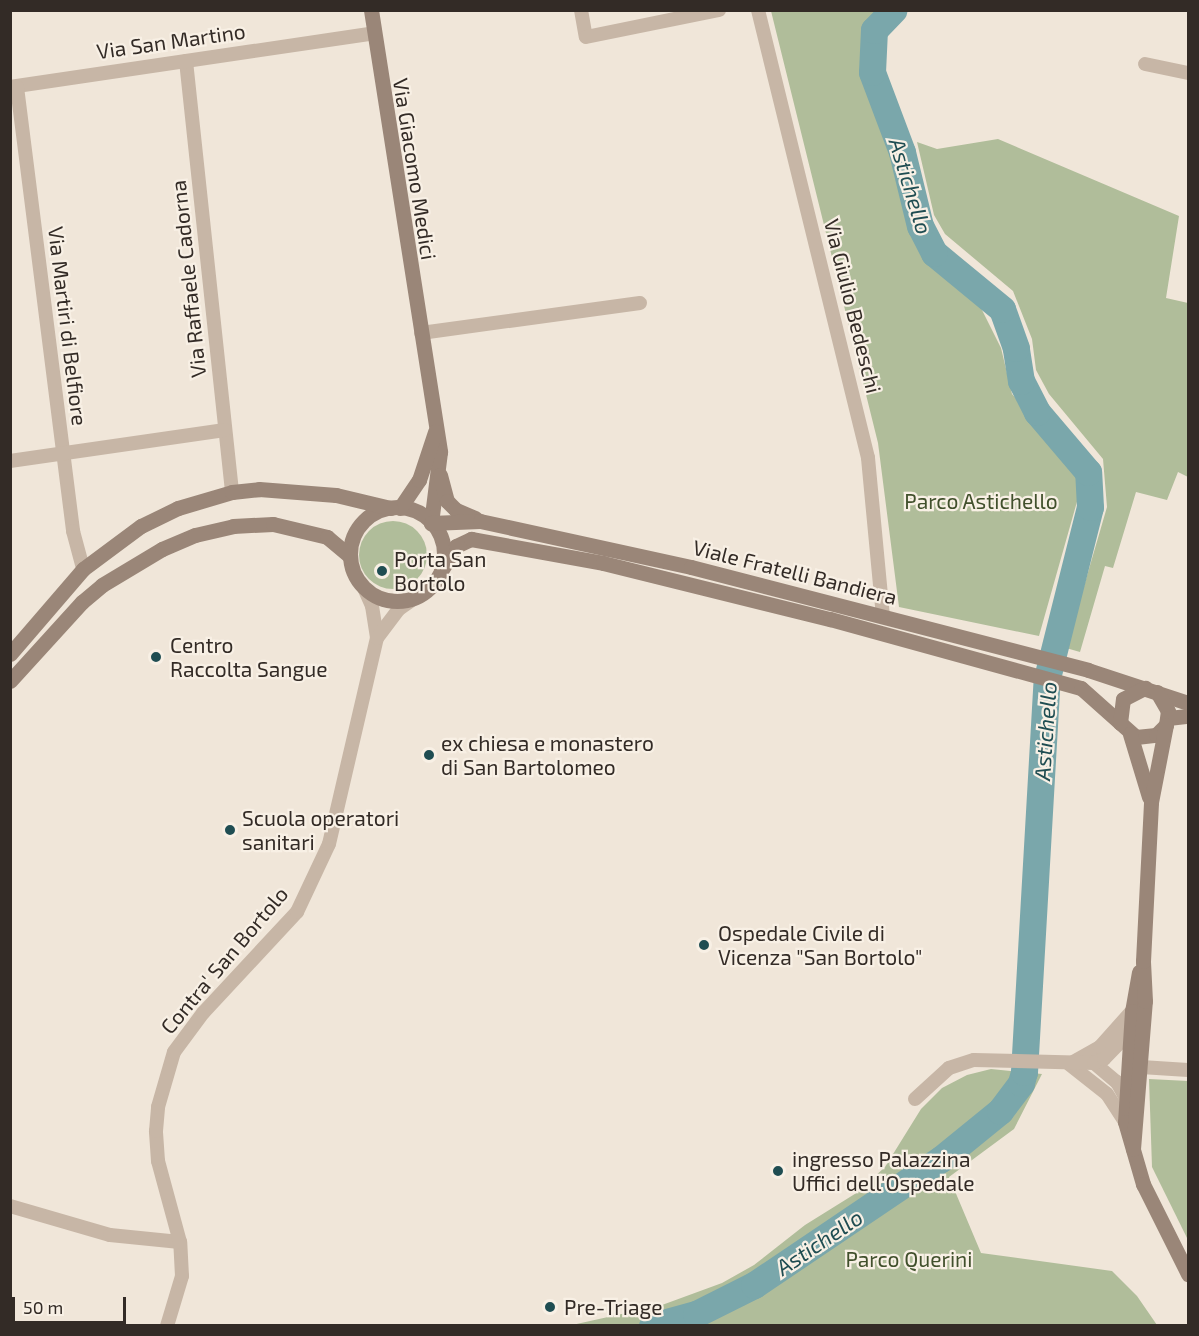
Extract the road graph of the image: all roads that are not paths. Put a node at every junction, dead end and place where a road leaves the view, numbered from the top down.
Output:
1 (371, 10) edge
2 (581, 10) edge
3 (719, 10) edge
4 (758, 10) edge
5 (374, 33) junction
6 (186, 61) junction
7 (1145, 64) dead end
8 (1188, 73) edge
9 (14, 87) edge
10 (640, 303) dead end
11 (421, 333) junction
12 (225, 430) junction
13 (435, 432) junction
14 (63, 453) junction
15 (10, 461) edge
16 (439, 472) junction
17 (232, 492) junction
18 (395, 508) junction
19 (480, 521) junction
20 (431, 523) junction
21 (350, 556) junction
22 (83, 569) junction
23 (441, 571) junction
24 (364, 588) junction
25 (416, 597) junction
26 (883, 616) junction
27 (377, 638) junction
28 (10, 654) edge
29 (10, 681) edge
30 (1151, 690) junction
31 (1188, 703) edge
32 (1188, 716) edge
33 (1167, 721) junction
34 (1125, 728) junction
35 (1151, 802) junction
36 (1143, 961) junction
37 (1145, 1001) junction
38 (1132, 1011) junction
39 (1132, 1030) junction
40 (1094, 1063) junction
41 (1069, 1064) junction
42 (1141, 1067) junction
43 (1188, 1070) edge
44 (1126, 1096) junction
45 (915, 1099) dead end
46 (1131, 1123) junction
47 (10, 1206) edge
48 (180, 1242) junction
49 (1188, 1274) edge
50 (167, 1326) edge

1 - 5 main road, Via Giacomo Medici
2 - 3 street
4 - 26 street, Via Giulio Bedeschi
5 - 6 street, Via San Martino
5 - 11 main road, Via Giacomo Medici
6 - 9 street, Via San Martino
6 - 12 street, Via Raffaele Cadorna
7 - 8 street
9 - 14 street, Via Martiri di Belfiore
10 - 11 street
11 - 13 main road, Via Giacomo Medici
12 - 14 street
12 - 17 street, Via Raffaele Cadorna
13 - 16 main road, Via Giacomo Medici
13 - 18 main road, Via Giacomo Medici
14 - 15 street
14 - 22 street, Via Martiri di Belfiore
16 - 19 main road, Via Giacomo Medici
16 - 20 main road, Via Giacomo Medici
17 - 18 main road
17 - 22 main road
18 - 20 main road
18 - 21 main road
19 - 20 main road, Viale Fratelli Bandiera
19 - 26 main road, Viale Fratelli Bandiera
20 - 23 main road
21 - 24 main road
21 - 29 main road
22 - 28 main road
23 - 25 main road
23 - 34 main road, Viale Fratelli Bandiera
24 - 25 main road
24 - 27 street, Contra' San Bortolo
25 - 27 street, Contra' San Bortolo
26 - 30 main road, Viale Fratelli Bandiera
27 - 48 street, Contra' San Bortolo
30 - 31 main road, Viale Fratelli Bandiera
30 - 33 main road
30 - 34 main road
32 - 33 main road
33 - 34 main road
33 - 35 main road
34 - 35 main road
35 - 36 main road
36 - 37 main road
36 - 38 main road
37 - 39 street
37 - 42 main road
38 - 39 main road
38 - 41 street
39 - 40 street
39 - 44 main road
40 - 41 street
40 - 44 street
41 - 45 street
41 - 46 street
42 - 43 street
42 - 46 main road
44 - 46 main road
46 - 49 main road
47 - 48 street
48 - 50 street, Contra' San Bortolo

